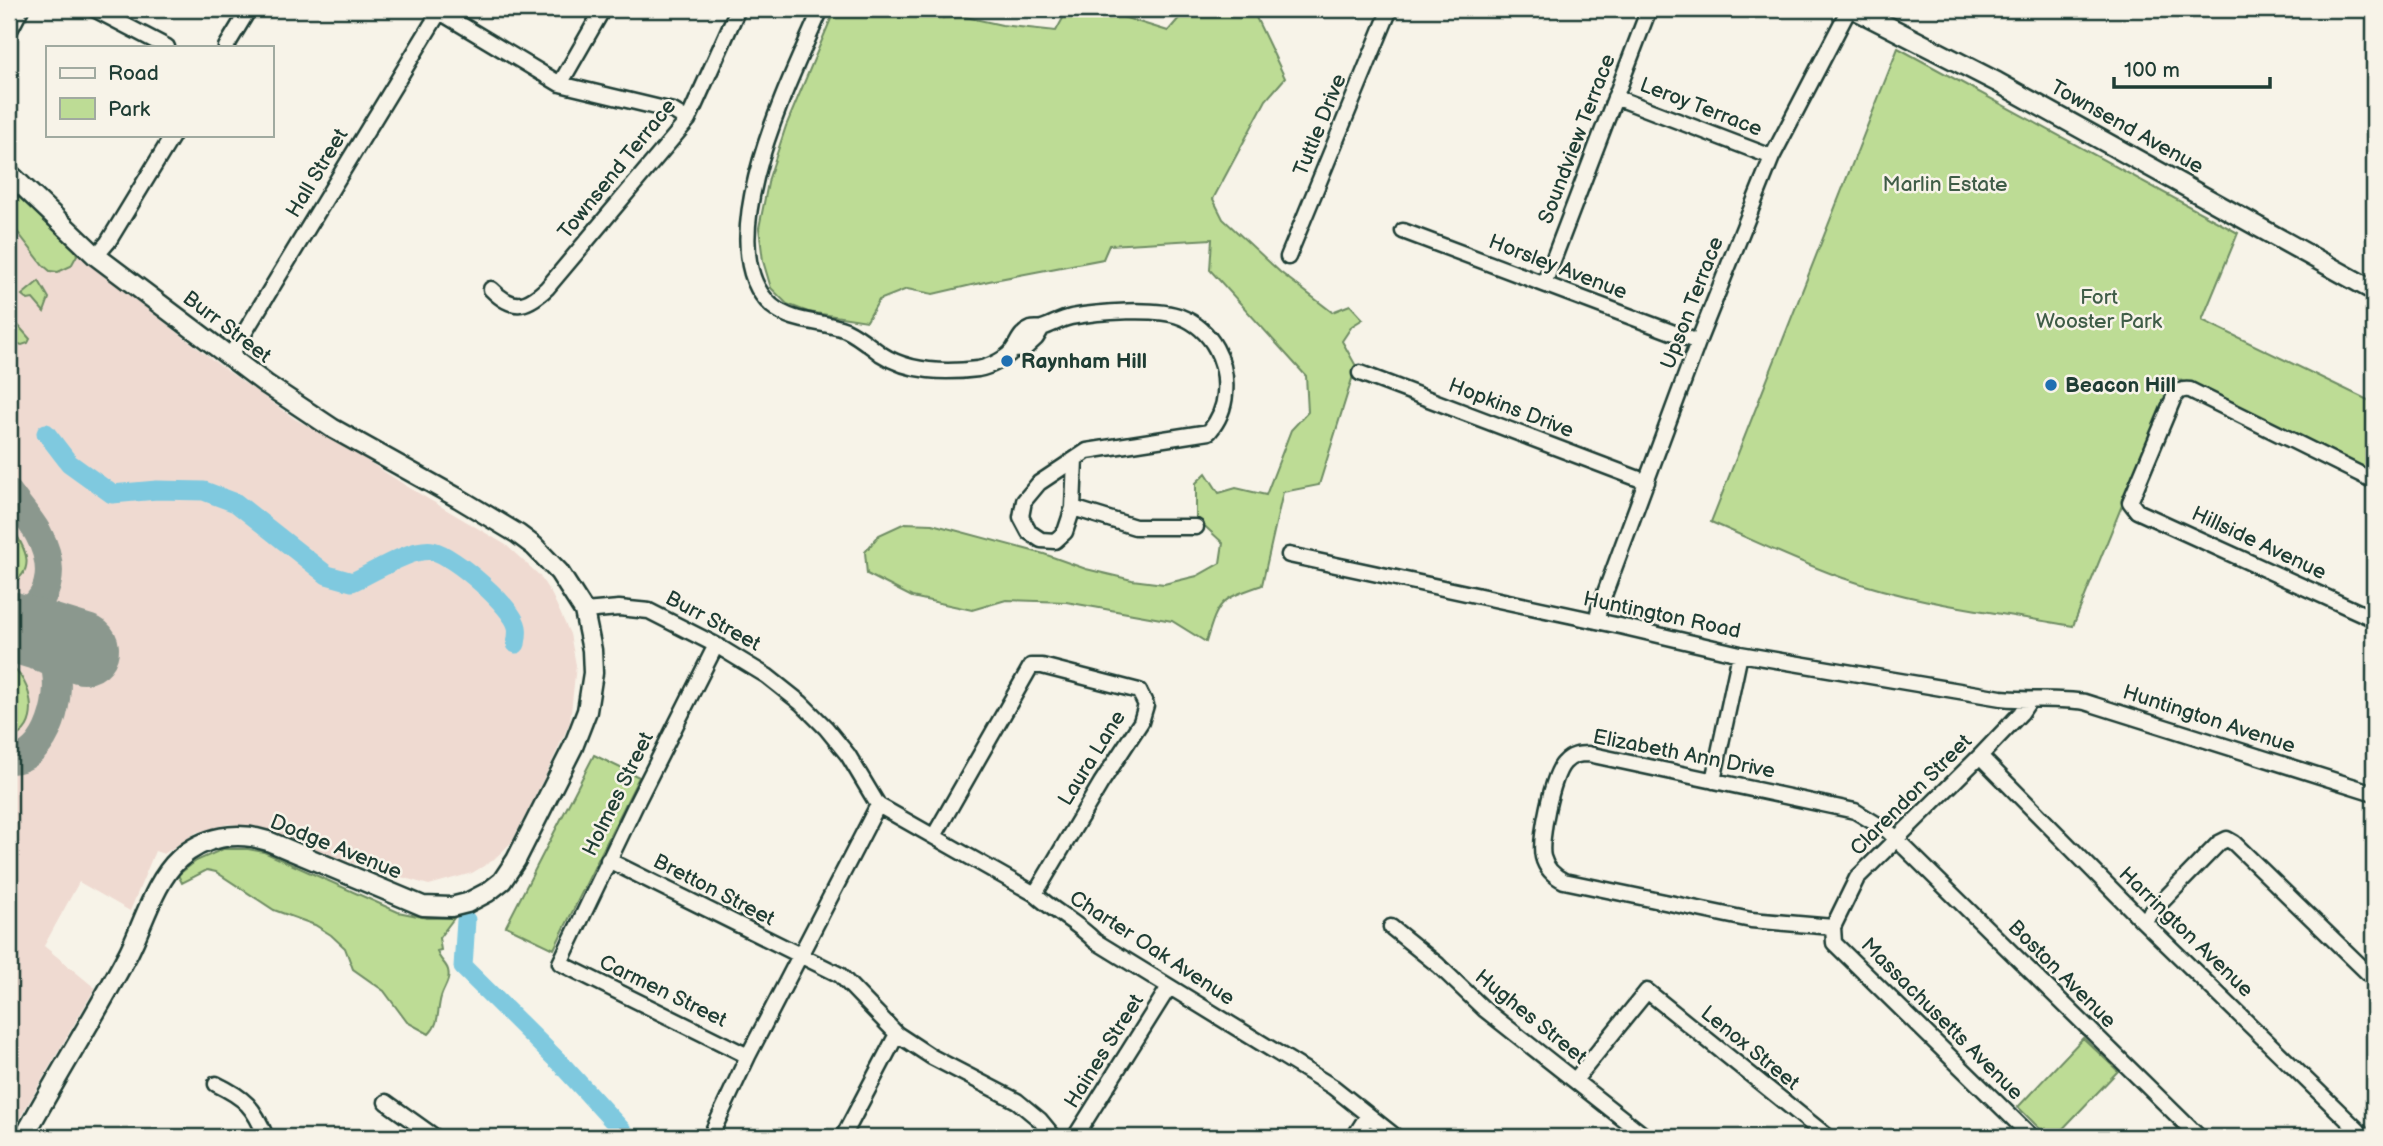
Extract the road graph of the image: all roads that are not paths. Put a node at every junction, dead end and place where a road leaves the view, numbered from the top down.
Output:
1 (22, 9) edge
2 (94, 9) edge
3 (249, 9) edge
4 (603, 9) edge
5 (738, 9) edge
6 (821, 9) edge
7 (1390, 9) edge
8 (1649, 9) edge
9 (1849, 9) edge
10 (1854, 9) edge
11 (439, 10) edge
12 (9, 32) edge
13 (165, 46) edge
14 (227, 46) edge
15 (560, 84) junction
16 (1615, 97) junction
17 (688, 120) junction
18 (172, 136) edge
19 (1772, 157) junction
20 (9, 173) edge
21 (1403, 231) dead end
22 (96, 256) junction
23 (1289, 257) dead end
24 (1544, 284) junction
25 (491, 289) dead end
26 (2374, 291) edge
27 (1698, 342) junction
28 (229, 358) junction
29 (1360, 373) dead end
30 (1075, 459) junction
31 (2374, 481) edge
32 (1647, 482) junction
33 (1073, 508) junction
34 (1196, 527) dead end
35 (1289, 555) dead end
36 (583, 611) junction
37 (2374, 619) edge
38 (1597, 621) junction
39 (716, 645) junction
40 (1740, 653) junction
41 (2029, 701) junction
42 (1980, 756) junction
43 (1713, 780) junction
44 (2374, 793) edge
45 (878, 805) junction
46 (934, 836) junction
47 (1897, 841) junction
48 (608, 860) junction
49 (1035, 894) junction
50 (2143, 921) junction
51 (1391, 927) dead end
52 (1833, 927) junction
53 (801, 957) junction
54 (560, 963) joint
55 (2374, 979) edge
56 (1169, 987) junction
57 (897, 1034) junction
58 (748, 1056) junction
59 (1575, 1080) junction
60 (216, 1084) dead end
61 (386, 1102) dead end
62 (1368, 1115) junction
63 (24, 1137) edge
64 (266, 1137) edge
65 (435, 1137) edge
66 (710, 1137) edge
67 (843, 1137) edge
68 (1054, 1137) edge
69 (1075, 1137) edge
70 (1354, 1137) edge
71 (1396, 1137) edge
72 (1646, 1137) edge
73 (1828, 1137) edge
74 (2032, 1137) edge
75 (2199, 1137) edge
76 (2365, 1137) edge

1 - 12 street
2 - 13 street
3 - 14 street
4 - 15 street
5 - 17 street, Townsend Terrace
6 - 30 street
7 - 23 street, Tuttle Drive
8 - 16 street, Soundview Terrace
9 - 19 street, Upson Terrace
10 - 26 main road, Townsend Avenue
11 - 15 street
11 - 28 street, Hall Street
15 - 17 street
16 - 19 street, Leroy Terrace
16 - 24 street, Soundview Terrace
17 - 25 street, Townsend Terrace
18 - 22 street
19 - 27 street, Upson Terrace
20 - 22 main road, Burr Street
21 - 24 street, Horsley Avenue
22 - 28 main road, Burr Street
24 - 27 street, Horsley Avenue
27 - 32 street, Upson Terrace
28 - 36 main road, Burr Street
29 - 32 street, Hopkins Drive
30 - 33 street
30 - 33 street
31 - 37 street, Hillside Avenue
32 - 38 street, Upson Terrace
33 - 34 street
35 - 38 street, Huntington Road
36 - 39 street, Burr Street
36 - 63 main road, Dodge Avenue
38 - 40 street, Huntington Road
39 - 45 street, Burr Street
39 - 48 street, Holmes Street
40 - 41 street, Huntington Road
40 - 43 street
41 - 42 street, Clarendon Street
41 - 44 street, Huntington Avenue
42 - 47 street, Clarendon Street
42 - 50 street, Harrington Avenue
43 - 47 street, Elizabeth Ann Drive
43 - 52 street, Elizabeth Ann Drive
45 - 46 street, Charter Oak Avenue
45 - 53 street
46 - 49 street, Charter Oak Avenue
46 - 49 street, Laura Lane
47 - 52 street, Clarendon Street
47 - 75 street, Boston Avenue
48 - 53 street, Bretton Street
48 - 54 street, Holmes Street
49 - 56 street, Charter Oak Avenue
50 - 55 street
50 - 76 street, Harrington Avenue
51 - 59 street, Hughes Street
52 - 74 street, Massachusetts Avenue
53 - 57 street
53 - 58 street
54 - 58 street, Carmen Street
56 - 62 street, Charter Oak Avenue
56 - 69 street, Haines Street
57 - 67 street
57 - 68 street
58 - 66 street
59 - 72 street, Hughes Street
59 - 73 street, Lenox Street
60 - 64 street
61 - 65 street
62 - 70 street
62 - 71 street, Charter Oak Avenue

